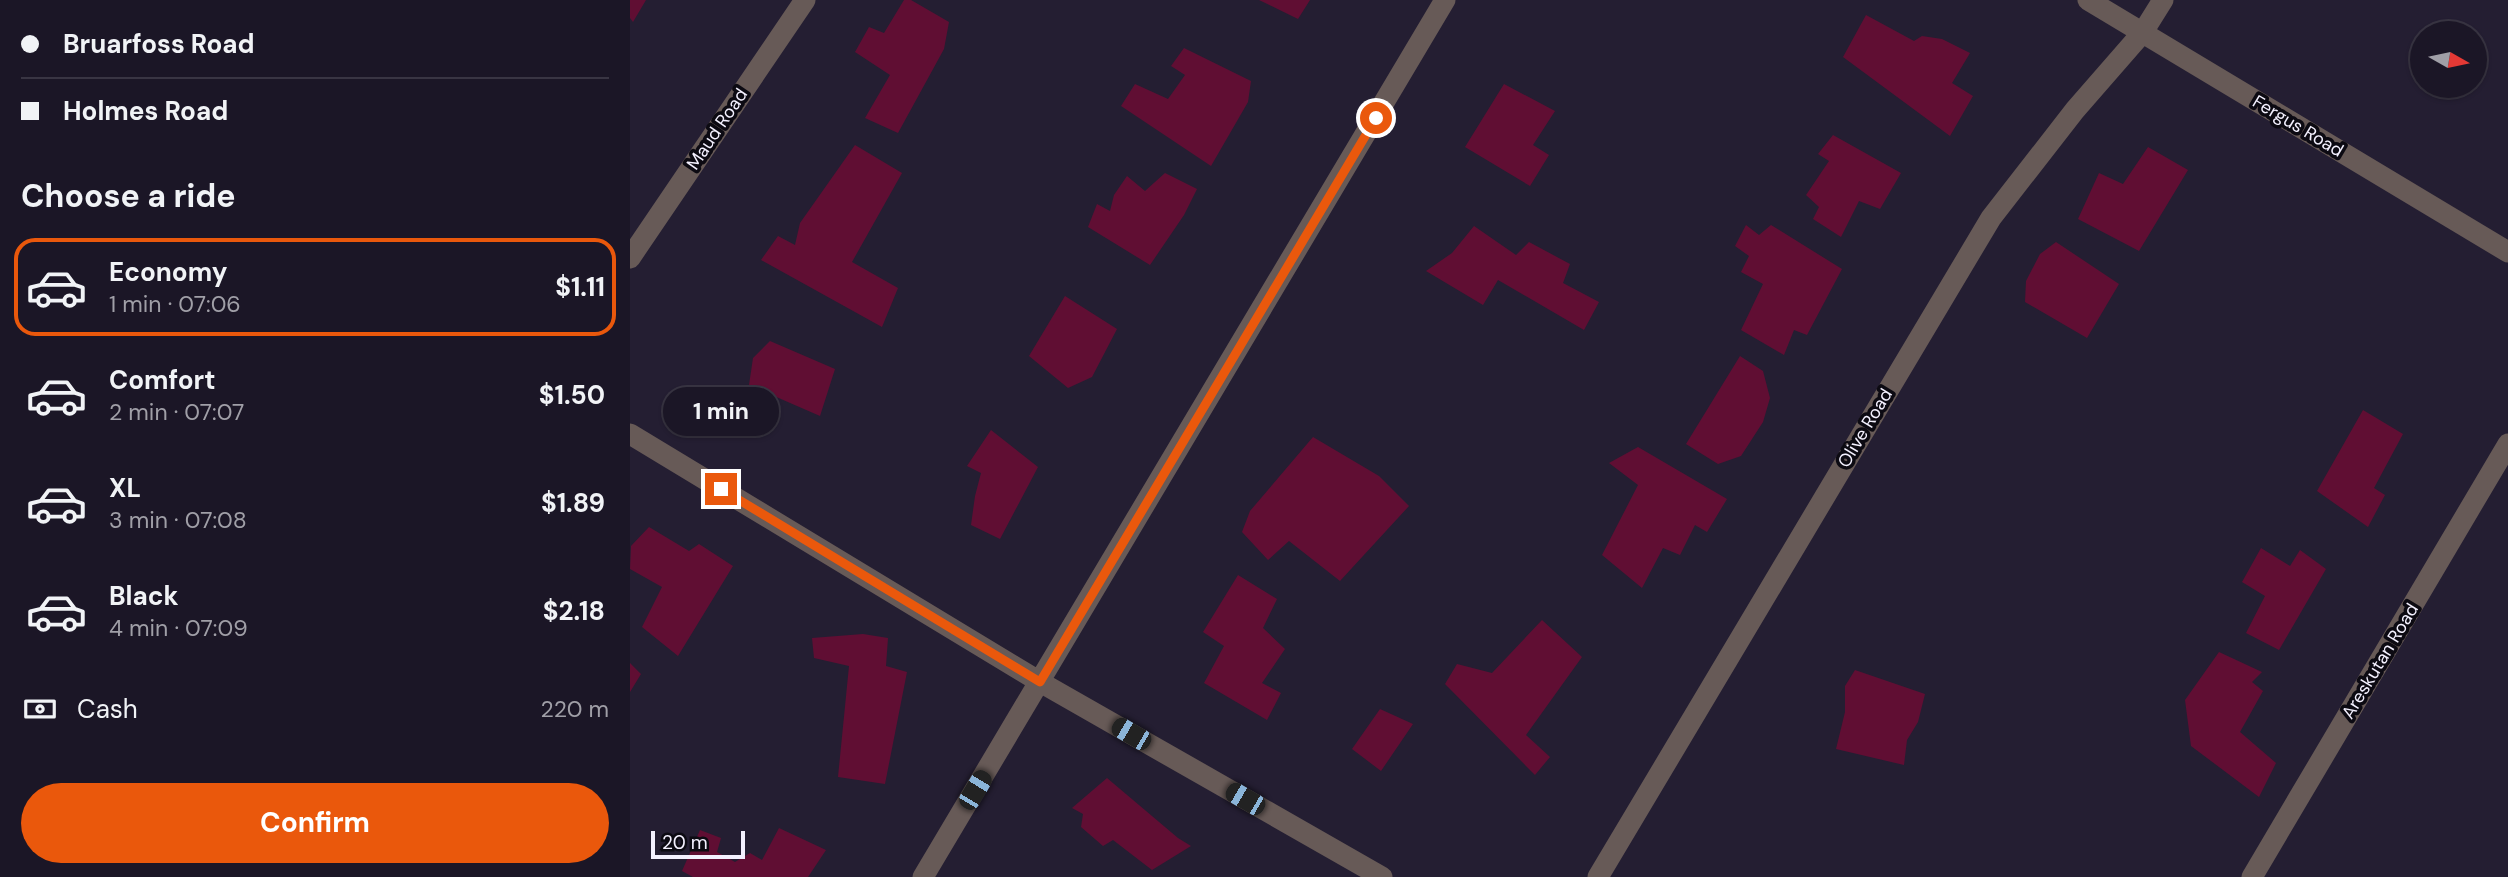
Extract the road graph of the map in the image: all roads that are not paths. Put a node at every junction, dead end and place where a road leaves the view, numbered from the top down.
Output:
1 (805, 0) edge
2 (1445, 0) edge
3 (2088, 0) edge
4 (2163, 0) edge
5 (2143, 32) junction
6 (2508, 252) edge
7 (630, 258) edge
8 (630, 434) edge
9 (2508, 444) edge
10 (1040, 682) junction
11 (923, 877) edge
12 (1382, 877) edge
13 (1598, 877) edge
14 (2252, 877) edge

1 - 7 street, Maud Road
2 - 10 street
3 - 5 street, Fergus Road
4 - 5 street, Olive Road
5 - 6 street, Fergus Road
5 - 13 street, Olive Road
8 - 10 street
9 - 14 street, Areskutan Road
10 - 11 street
10 - 12 street

